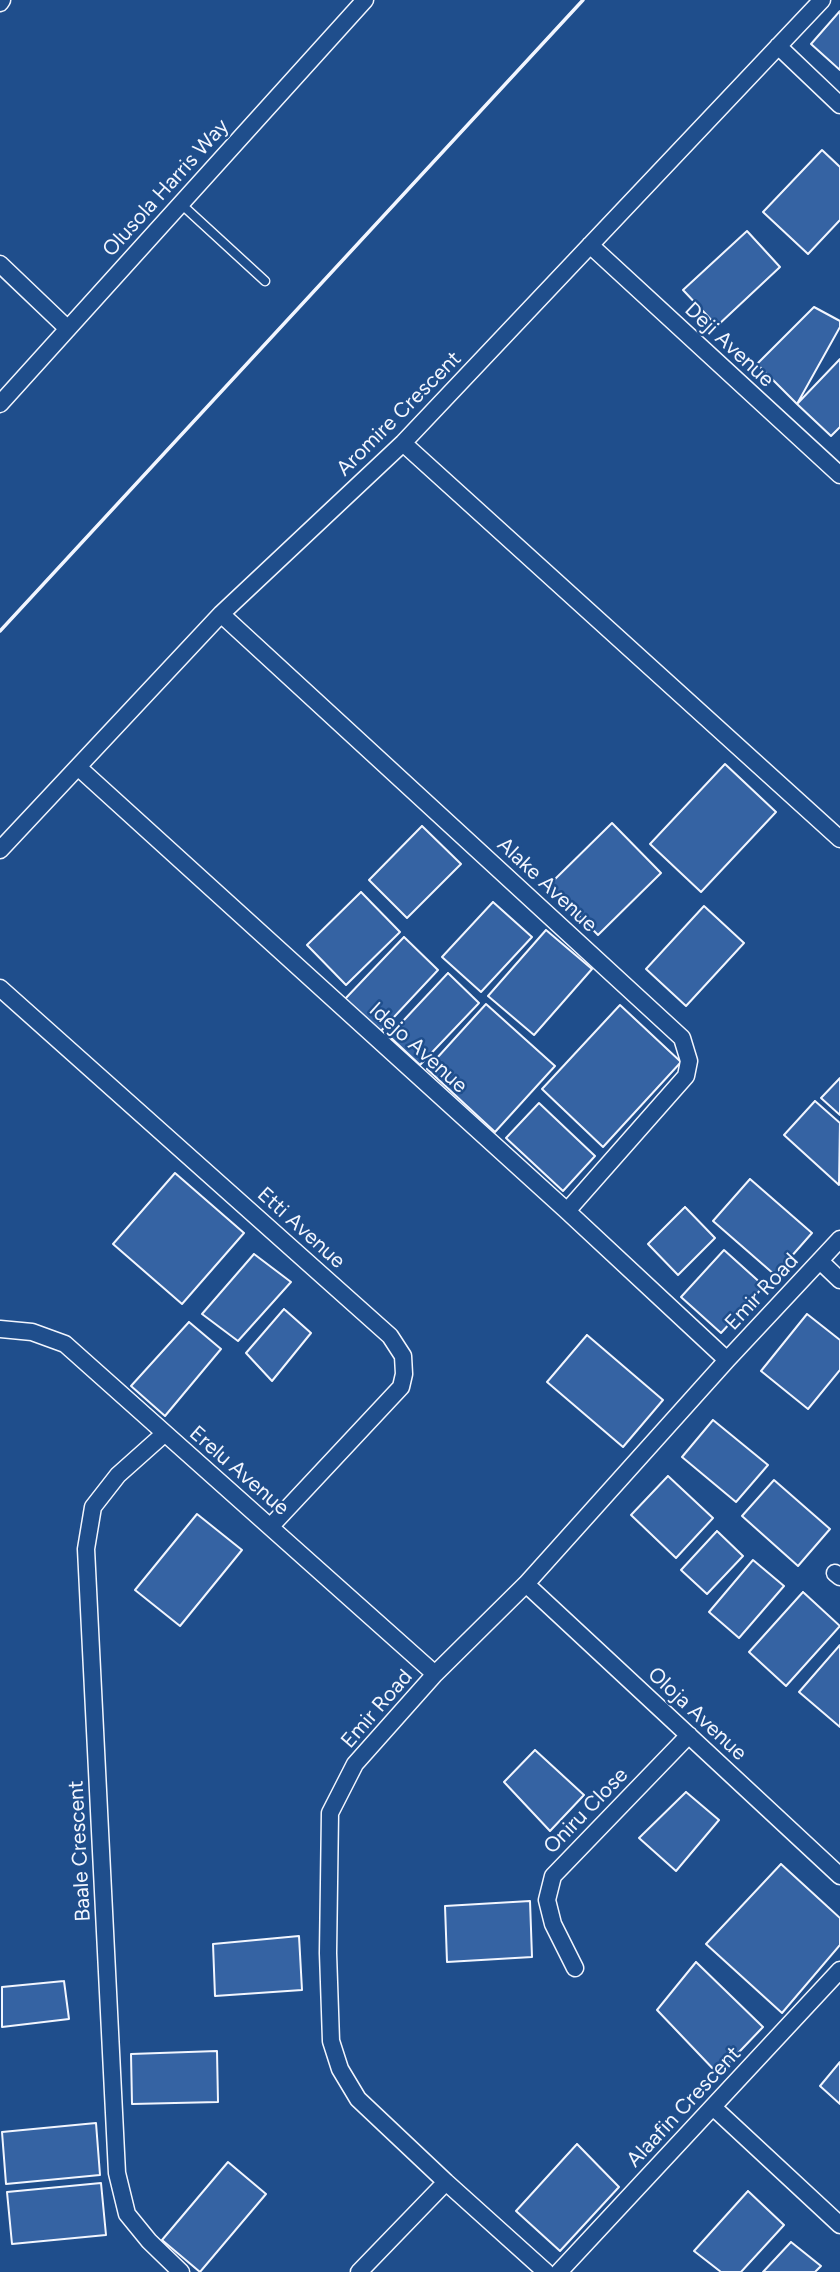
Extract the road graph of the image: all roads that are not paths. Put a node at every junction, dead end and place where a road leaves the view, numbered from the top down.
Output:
1 (365, 0) edge
2 (822, 0) edge
3 (778, 46) junction
4 (840, 105) edge
5 (180, 203) junction
6 (590, 245) junction
7 (0, 264) edge
8 (265, 281) dead end
9 (67, 328) junction
10 (0, 404) edge
11 (403, 443) junction
12 (840, 475) edge
13 (221, 614) junction
14 (79, 768) junction
15 (840, 839) edge
16 (0, 850) edge
17 (0, 988) edge
18 (567, 1211) junction
19 (840, 1239) edge
20 (820, 1261) junction
21 (840, 1280) edge
22 (0, 1329) edge
23 (727, 1360) junction
24 (164, 1434) junction
25 (271, 1527) junction
26 (526, 1584) junction
27 (435, 1674) junction
28 (689, 1735) junction
29 (840, 1876) edge
30 (575, 1968) dead end
31 (840, 1970) edge
32 (713, 2107) junction
33 (446, 2182) junction
34 (840, 2225) edge
35 (181, 2272) edge
36 (359, 2272) edge
37 (546, 2272) edge
38 (559, 2272) edge

1 - 5 street, Olusola Harris Way
2 - 3 street, Aromire Crescent
3 - 4 street
3 - 6 street, Aromire Crescent
5 - 8 lane
5 - 9 street, Olusola Harris Way
6 - 11 street, Aromire Crescent
6 - 12 street, Deji Avenue
7 - 9 street
9 - 10 street, Olusola Harris Way
11 - 13 street, Aromire Crescent
11 - 15 street
13 - 14 street, Aromire Crescent
13 - 18 street, Alake Avenue
14 - 16 street, Aromire Crescent
14 - 18 street, Idejo Avenue
17 - 25 street, Etti Avenue
18 - 23 street, Idejo Avenue
19 - 20 street, Emir Road
20 - 21 street
20 - 23 street, Emir Road
22 - 24 street, Erelu Avenue
23 - 26 street, Emir Road
24 - 25 street, Erelu Avenue
24 - 35 street, Baale Crescent
25 - 27 street, Erelu Avenue
26 - 27 street, Emir Road
26 - 28 street, Oloja Avenue
27 - 33 street, Emir Road
28 - 29 street, Oloja Avenue
28 - 30 street, Oniru Close
31 - 32 street, Alaafin Crescent
32 - 34 street
32 - 38 street, Alaafin Crescent
33 - 36 street
33 - 37 street, Emir Road

